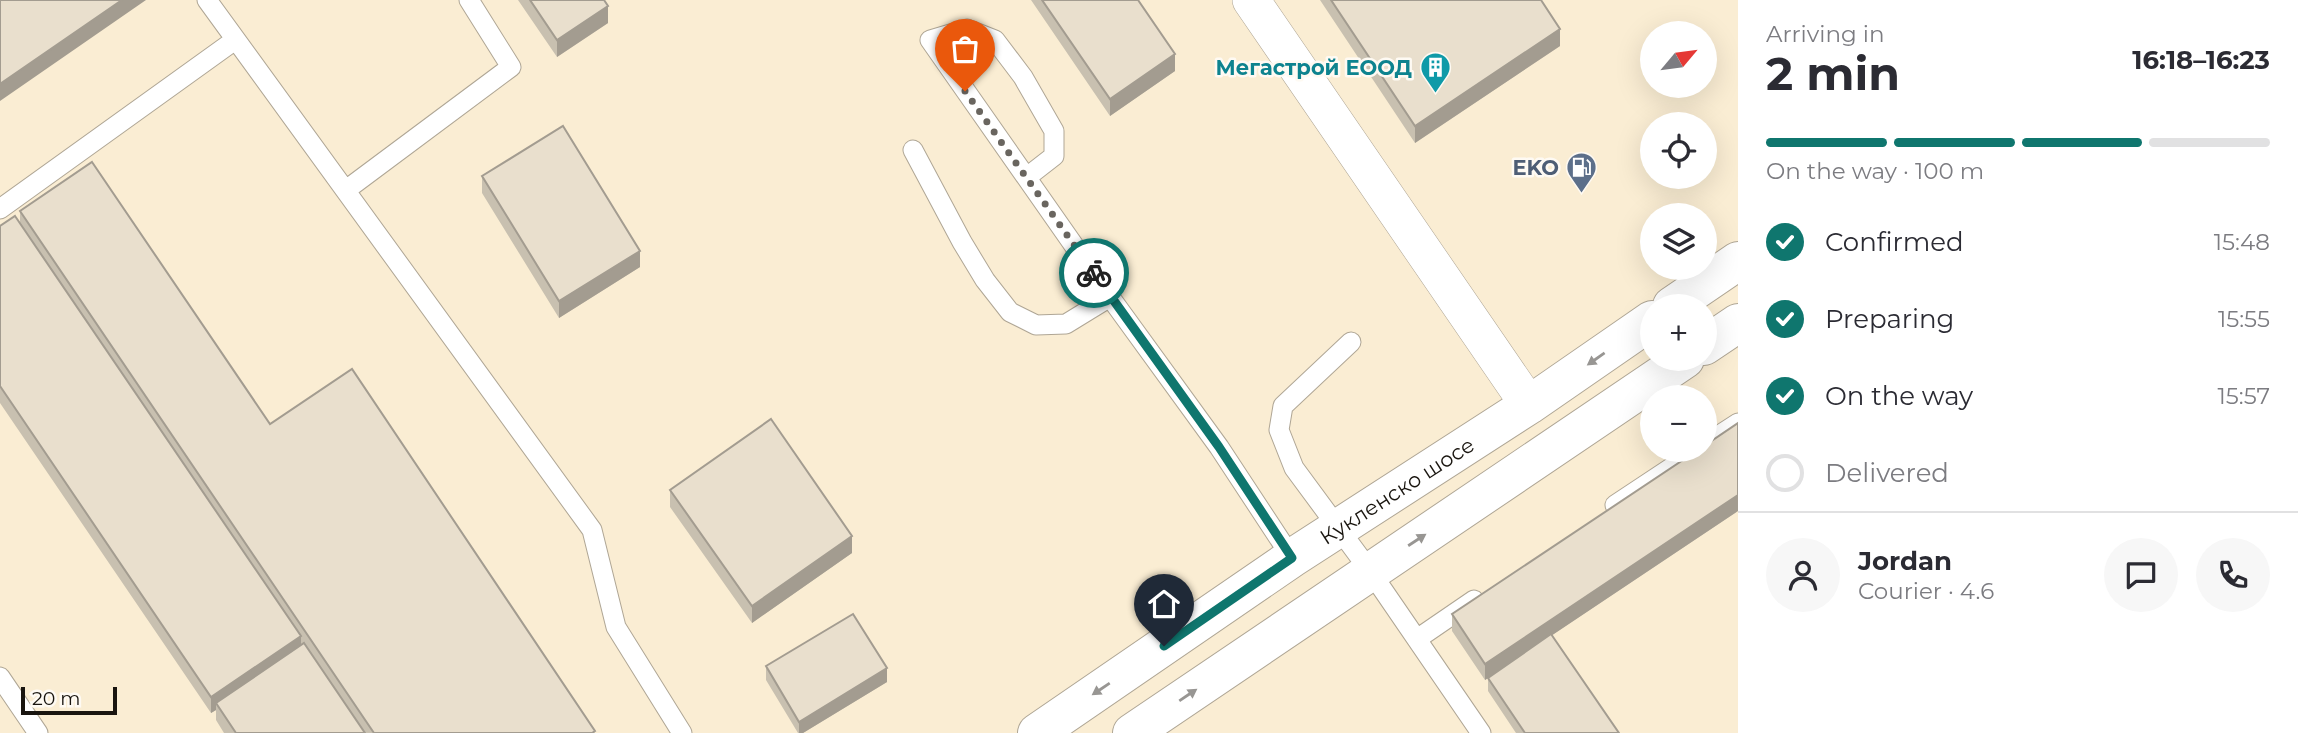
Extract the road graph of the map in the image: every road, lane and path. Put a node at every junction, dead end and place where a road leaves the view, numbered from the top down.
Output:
1 (206, 0) edge
2 (469, 0) edge
3 (1251, 0) edge
4 (235, 40) junction
5 (913, 150) dead end
6 (1027, 177) junction
7 (346, 190) junction
8 (0, 209) edge
9 (1738, 261) edge
10 (1690, 294) edge
11 (1110, 297) junction
12 (1738, 323) edge
13 (1640, 328) edge
14 (1717, 337) edge
15 (1350, 342) dead end
16 (1667, 371) edge
17 (1529, 405) junction
18 (1738, 423) edge
19 (1717, 437) edge
20 (1680, 462) edge
21 (1597, 518) edge
22 (1337, 528) junction
23 (1292, 558) junction
24 (1370, 571) junction
25 (1495, 586) edge
26 (1417, 639) junction
27 (0, 677) edge
28 (38, 733) edge
29 (682, 733) edge
30 (1037, 733) edge
31 (1132, 733) edge
32 (1481, 733) edge

1 - 4 lane
2 - 7 lane
3 - 17 street
4 - 7 lane
4 - 8 lane
5 - 11 lane
6 - 6 lane
6 - 11 lane
7 - 29 lane
9 - 10 main road
11 - 23 lane
12 - 14 main road
13 -> 17 main road, Кукленско шосе
15 - 22 lane
24 -> 16 main road
17 - 22 main road, Кукленско шосе
18 - 19 lane
20 - 21 lane
22 - 23 main road, Кукленско шосе
22 - 24 lane
23 -> 30 main road, Кукленско шосе
24 - 26 lane
31 -> 24 main road
25 - 26 lane
26 - 32 lane
27 - 28 lane

